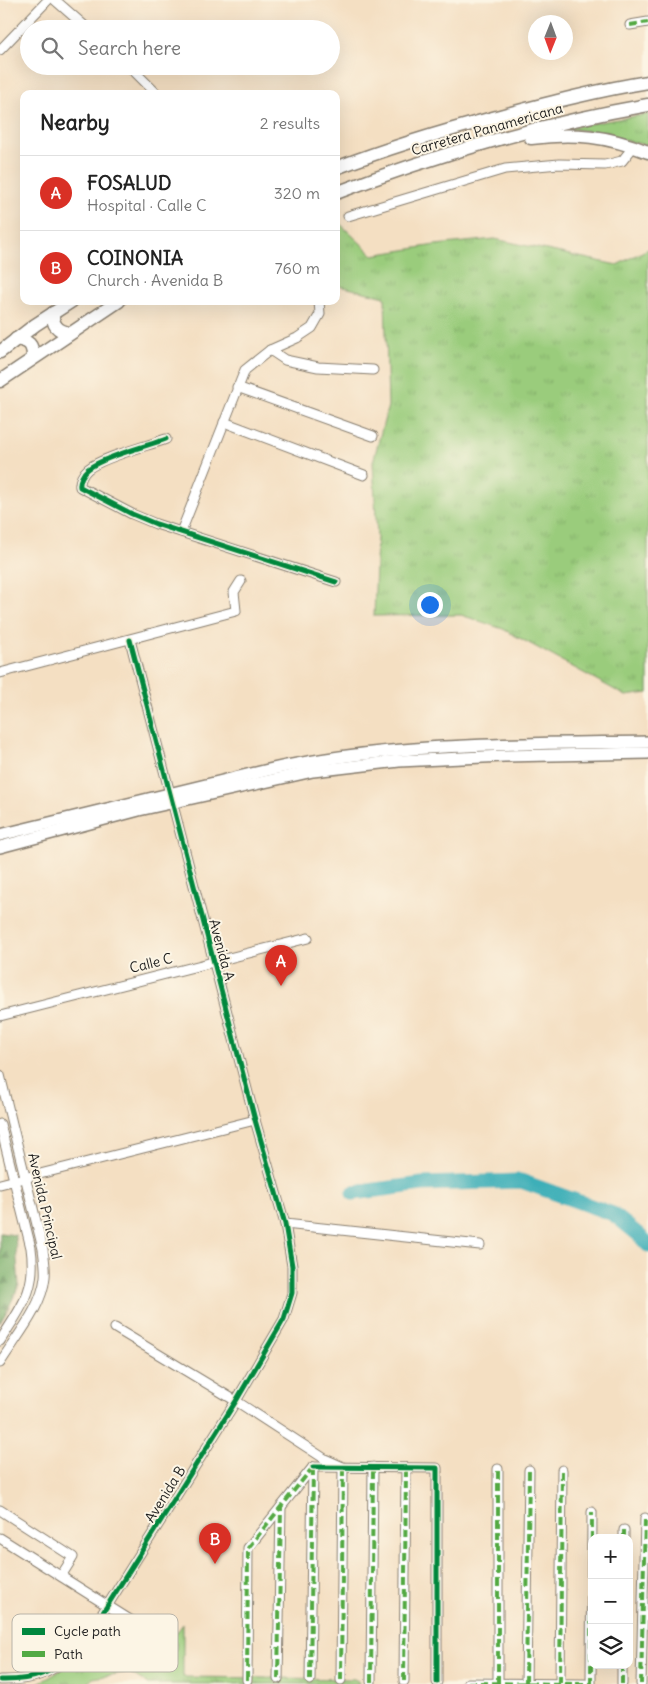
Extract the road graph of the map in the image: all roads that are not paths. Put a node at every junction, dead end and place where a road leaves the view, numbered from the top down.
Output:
1 (48, 0) edge
2 (55, 0) edge
3 (29, 20) edge
4 (78, 20) edge
5 (648, 22) edge
6 (630, 25) dead end
7 (20, 29) edge
8 (0, 50) edge
9 (138, 75) edge
10 (648, 82) edge
11 (153, 90) edge
12 (648, 105) edge
13 (450, 130) junction
14 (634, 146) junction
15 (472, 148) junction
16 (459, 152) junction
17 (648, 152) edge
18 (340, 167) edge
19 (340, 191) edge
20 (348, 216) dead end
21 (66, 305) edge
22 (113, 305) edge
23 (319, 305) edge
24 (53, 313) junction
25 (69, 333) junction
26 (16, 339) junction
27 (270, 350) junction
28 (0, 352) edge
29 (33, 358) junction
30 (373, 370) dead end
31 (0, 380) edge
32 (237, 387) junction
33 (224, 422) junction
34 (373, 436) dead end
35 (166, 439) dead end
36 (364, 475) dead end
37 (181, 532) junction
38 (241, 581) dead end
39 (336, 582) dead end
40 (130, 640) junction
41 (0, 673) edge
42 (648, 742) edge
43 (648, 753) edge
44 (171, 799) junction
45 (0, 835) edge
46 (0, 847) edge
47 (308, 938) dead end
48 (213, 962) junction
49 (0, 1016) edge
50 (0, 1075) edge
51 (255, 1120) junction
52 (0, 1124) edge
53 (26, 1178) junction
54 (14, 1181) junction
55 (0, 1184) edge
56 (285, 1224) junction
57 (480, 1245) dead end
58 (292, 1266) joint
59 (115, 1328) dead end
60 (0, 1341) edge
61 (0, 1364) edge
62 (236, 1400) junction
63 (313, 1467) junction
64 (342, 1467) junction
65 (373, 1467) junction
66 (406, 1468) junction
67 (498, 1469) dead end
68 (529, 1470) dead end
69 (562, 1470) dead end
70 (281, 1506) junction
71 (0, 1510) edge
72 (592, 1512) dead end
73 (644, 1518) dead end
74 (0, 1538) edge
75 (61, 1576) junction
76 (108, 1605) junction
77 (102, 1614) edge
78 (122, 1614) edge
79 (622, 1669) edge
80 (48, 1672) edge
81 (278, 1679) dead end
82 (0, 1680) edge
83 (247, 1680) dead end
84 (310, 1680) dead end
85 (341, 1680) dead end
86 (404, 1681) dead end
87 (371, 1682) dead end
88 (437, 1682) dead end
89 (468, 1682) dead end
90 (498, 1683) edge
91 (526, 1683) edge
92 (560, 1683) edge
93 (584, 1684) edge
94 (591, 1684) edge
95 (622, 1684) edge
96 (640, 1684) edge

1 - 3 street
2 - 4 street
5 - 6 street
7 - 8 street
9 - 11 street
10 - 13 highway, Carretera Panamericana
12 - 15 highway, Carretera Panamericana
13 - 16 highway
13 - 18 highway, Carretera Panamericana
14 - 15 highway
14 - 17 highway
14 - 20 street
15 - 16 highway, Carretera Panamericana
16 - 19 highway, Carretera Panamericana
21 - 24 highway
22 - 25 highway
23 - 27 street
24 - 25 highway
24 - 26 highway
25 - 29 highway
26 - 28 highway
26 - 29 highway
27 - 30 street
27 - 32 street
29 - 31 highway
32 - 33 street
32 - 34 street
33 - 36 street
33 - 37 street
35 - 37 street
37 - 39 street
38 - 40 street
40 - 41 street
40 - 44 street, Avenida A
42 - 44 main road
43 - 44 main road
44 - 45 main road
44 - 46 main road
44 - 48 street, Avenida A
47 - 48 street, Calle C
48 - 49 street, Calle C
48 - 51 street, Avenida A
50 - 53 street, Avenida Principal
51 - 53 street
51 - 56 street, Avenida A
52 - 54 street, Avenida Principal
53 - 54 street
53 - 61 street, Avenida Principal
54 - 55 street
54 - 60 street, Avenida Principal
56 - 57 street
56 - 58 street, Avenida A
58 - 62 street, Avenida B
59 - 62 street
62 - 64 street
62 - 76 street, Avenida B
63 - 64 street
63 - 70 street
63 - 84 street
64 - 65 street
64 - 85 street
65 - 66 street
65 - 87 street
66 - 86 street
66 - 88 street
67 - 90 street
68 - 91 street
69 - 92 street
70 - 81 street
70 - 83 street
71 - 75 street
72 - 94 street
73 - 96 street
74 - 75 street
75 - 76 street
76 - 77 street, Avenida B
76 - 78 street
79 - 95 street
80 - 82 street, Avenida B
89 - 90 street
90 - 91 street
91 - 92 street
92 - 93 street

